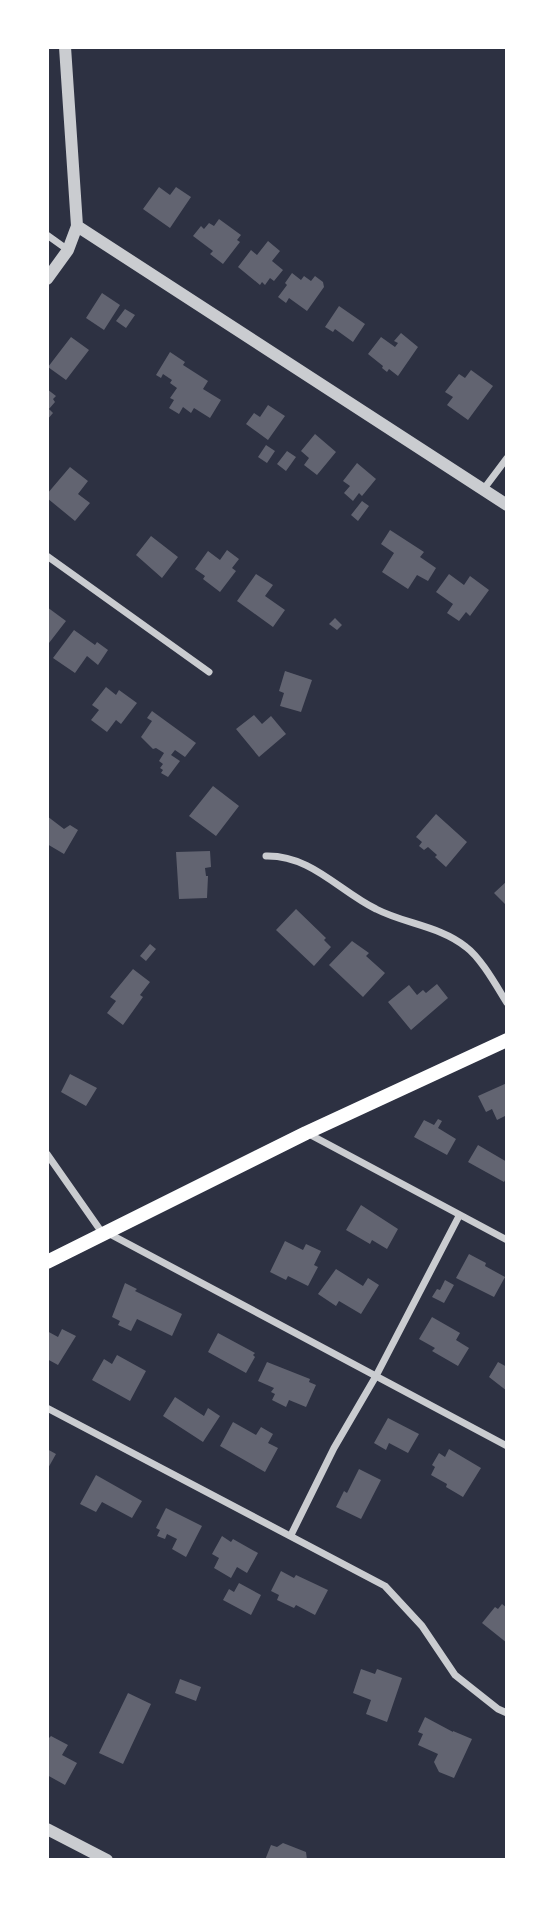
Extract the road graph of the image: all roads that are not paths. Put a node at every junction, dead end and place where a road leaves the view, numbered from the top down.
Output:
1 (65, 47) edge
2 (77, 226) junction
3 (47, 235) edge
4 (68, 250) junction
5 (47, 279) edge
6 (507, 458) edge
7 (483, 490) junction
8 (507, 505) edge
9 (47, 556) edge
10 (209, 672) dead end
11 (266, 856) dead end
12 (507, 1003) edge
13 (507, 1040) edge
14 (306, 1133) junction
15 (47, 1154) edge
16 (459, 1216) junction
17 (104, 1233) junction
18 (507, 1240) edge
19 (47, 1262) edge
20 (376, 1376) junction
21 (47, 1408) edge
22 (507, 1446) edge
23 (291, 1535) junction
24 (507, 1713) edge
25 (47, 1829) edge
26 (107, 1860) edge

1 - 2 street
2 - 4 street
2 - 7 street
3 - 4 street
4 - 5 street
6 - 7 street
7 - 8 street
9 - 10 street
11 - 12 street
13 - 14 main road
14 - 16 street
14 - 17 main road
15 - 17 street
16 - 18 street
16 - 20 street
17 - 19 main road
17 - 20 street
20 - 22 street
20 - 23 street
21 - 23 street
23 - 24 street
25 - 26 street

